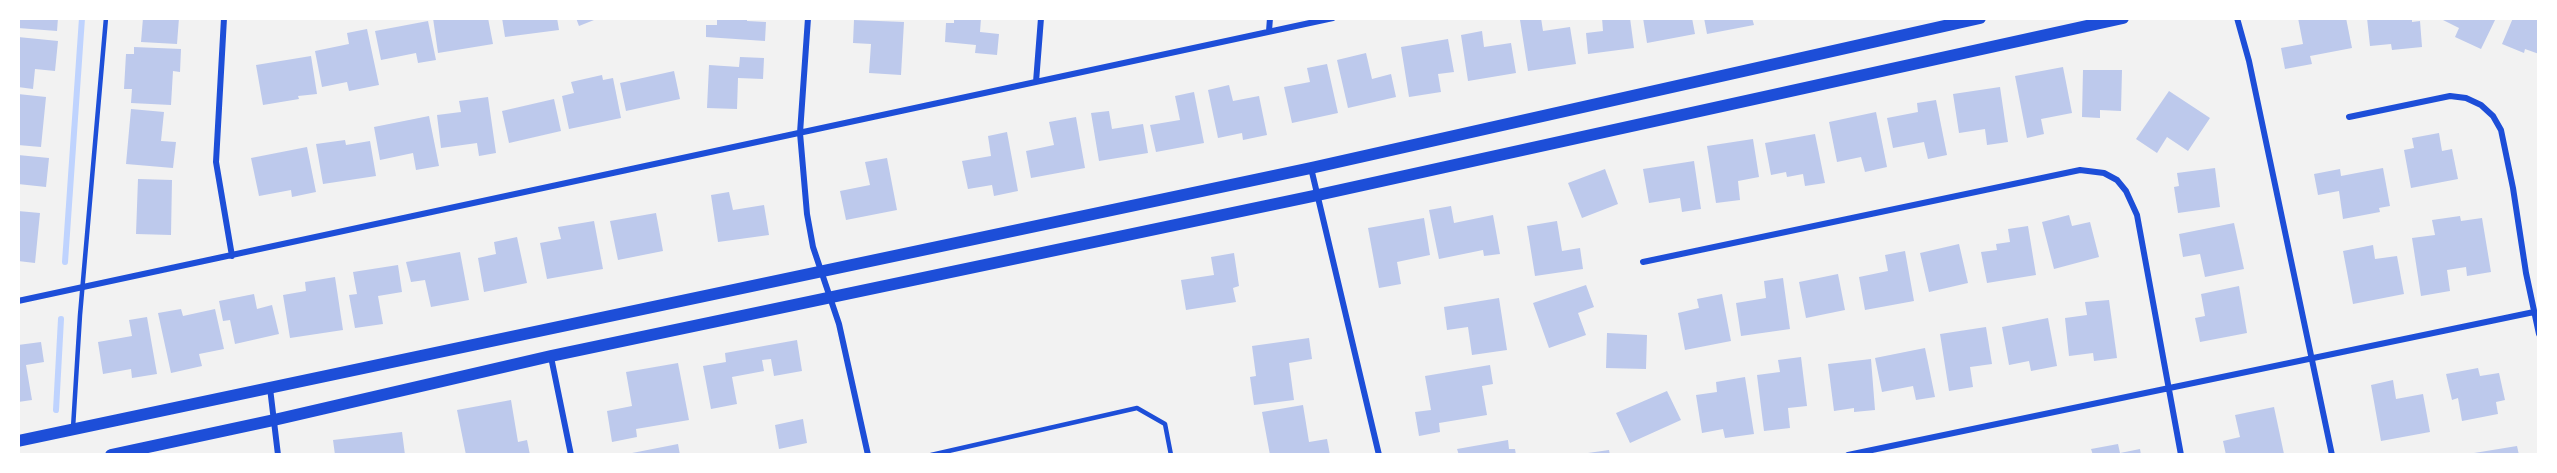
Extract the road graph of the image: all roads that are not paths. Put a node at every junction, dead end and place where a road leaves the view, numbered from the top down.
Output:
1 (106, 18) edge
2 (225, 18) edge
3 (808, 18) edge
4 (1041, 18) edge
5 (1270, 18) edge
6 (1333, 18) edge
7 (1980, 18) edge
8 (2123, 18) edge
9 (2237, 18) edge
10 (1269, 31) junction
11 (1036, 82) junction
12 (2349, 117) dead end
13 (800, 134) junction
14 (1311, 168) junction
15 (1318, 195) junction
16 (232, 256) junction
17 (1642, 262) dead end
18 (821, 270) junction
19 (82, 287) junction
20 (830, 298) junction
21 (18, 301) edge
22 (2534, 312) junction
23 (2539, 334) edge
24 (551, 356) junction
25 (2311, 359) junction
26 (270, 388) junction
27 (2167, 389) junction
28 (274, 420) junction
29 (73, 428) junction
30 (18, 441) edge
31 (111, 455) edge
32 (278, 455) edge
33 (571, 455) edge
34 (868, 455) edge
35 (931, 455) edge
36 (1171, 455) edge
37 (1379, 455) edge
38 (1848, 455) edge
39 (2181, 455) edge
40 (2332, 455) edge

1 - 19 lane
2 - 16 street
3 - 13 street
4 - 11 street
5 - 10 street
6 - 10 street
7 - 14 main road
8 - 15 main road
9 - 25 street
10 - 11 street
11 - 13 street
12 - 22 street
13 - 16 street
13 - 18 street
14 - 15 street
14 - 18 main road
15 - 20 main road
15 - 37 street
16 - 19 street
17 - 27 street
18 - 20 street
18 - 26 main road
19 - 21 street
19 - 29 lane
20 - 24 main road
20 - 34 street
22 - 23 street
22 - 25 street
24 - 28 main road
24 - 33 street
25 - 27 street
25 - 40 street
26 - 28 street
26 - 29 main road
27 - 38 street
27 - 39 street
28 - 31 main road
28 - 32 street
29 - 30 main road
35 - 36 lane

